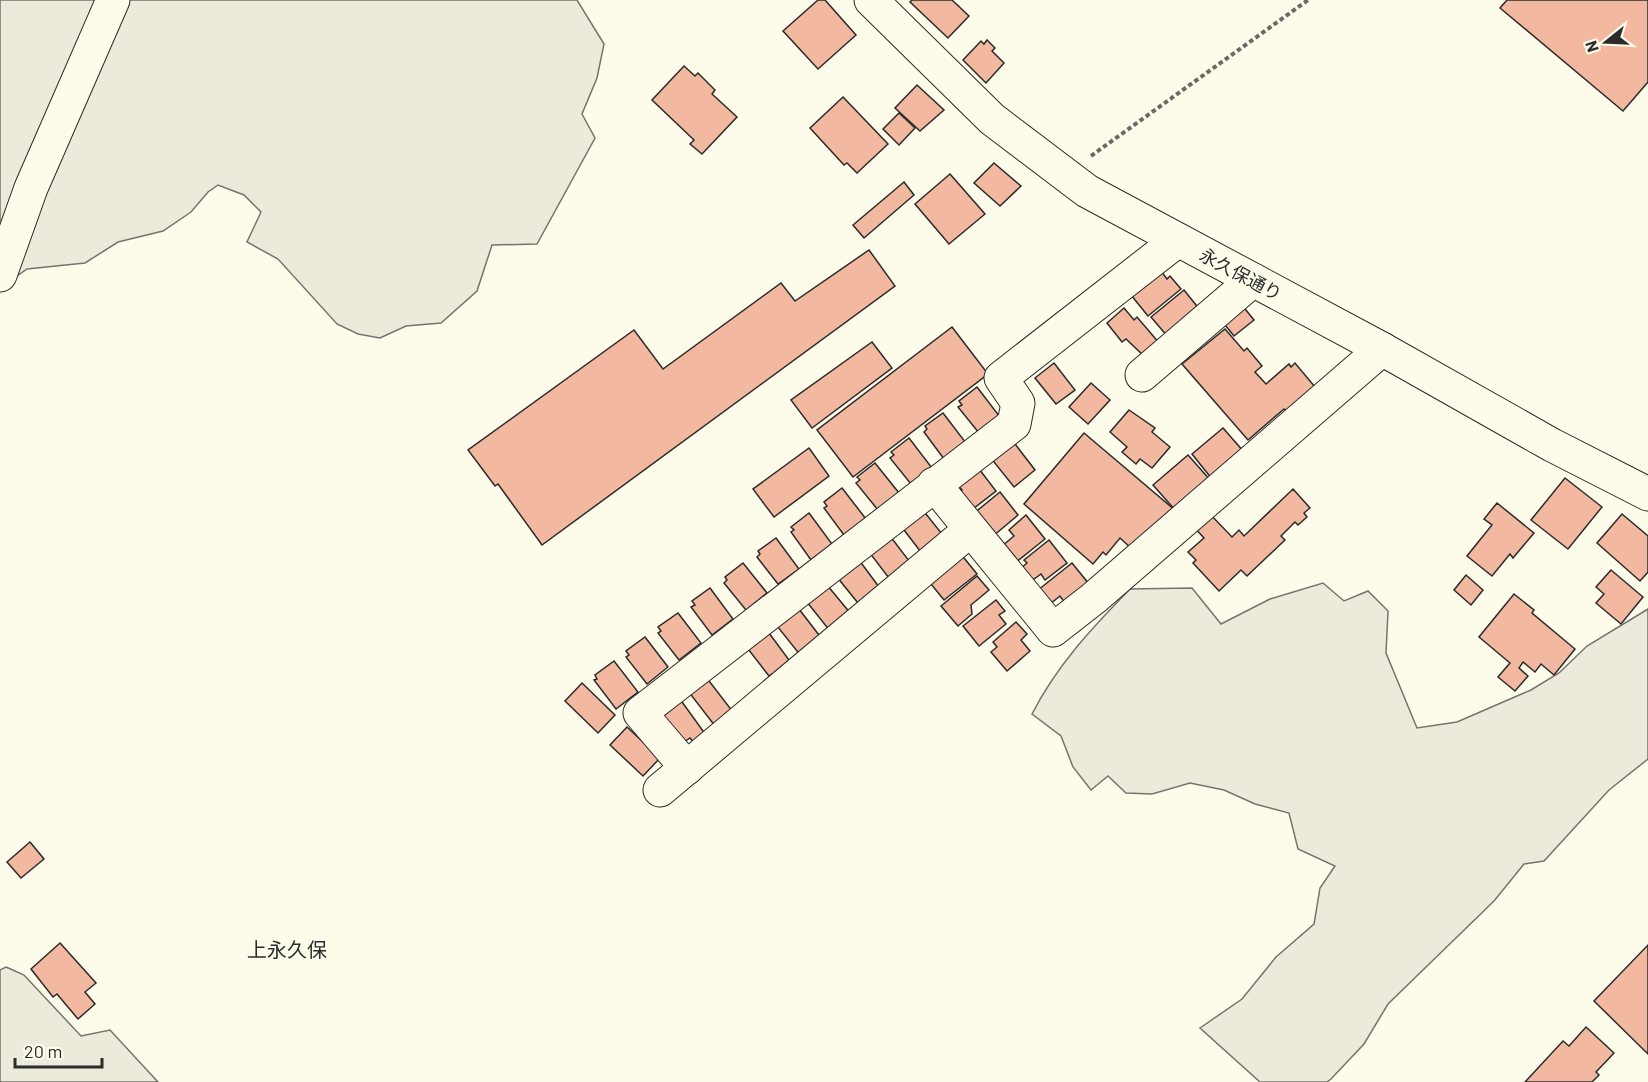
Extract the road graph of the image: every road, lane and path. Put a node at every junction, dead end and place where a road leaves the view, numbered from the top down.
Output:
1 (113, 0) edge
2 (871, 0) edge
3 (1308, 0) edge
4 (1065, 174) junction
5 (1178, 240) junction
6 (0, 274) edge
7 (1253, 280) junction
8 (1382, 349) junction
9 (1142, 375) dead end
10 (934, 484) junction
11 (1648, 494) edge
12 (970, 530) junction
13 (687, 768) junction
14 (660, 790) dead end

1 - 6 street
2 - 4 street, 永久保通り
3 - 4 path
4 - 5 street, 永久保通り
5 - 7 street, 永久保通り
5 - 10 street
7 - 8 street, 永久保通り
7 - 9 street
8 - 11 street, 永久保通り
8 - 12 street
10 - 12 street
10 - 13 street
12 - 13 street
13 - 14 street

